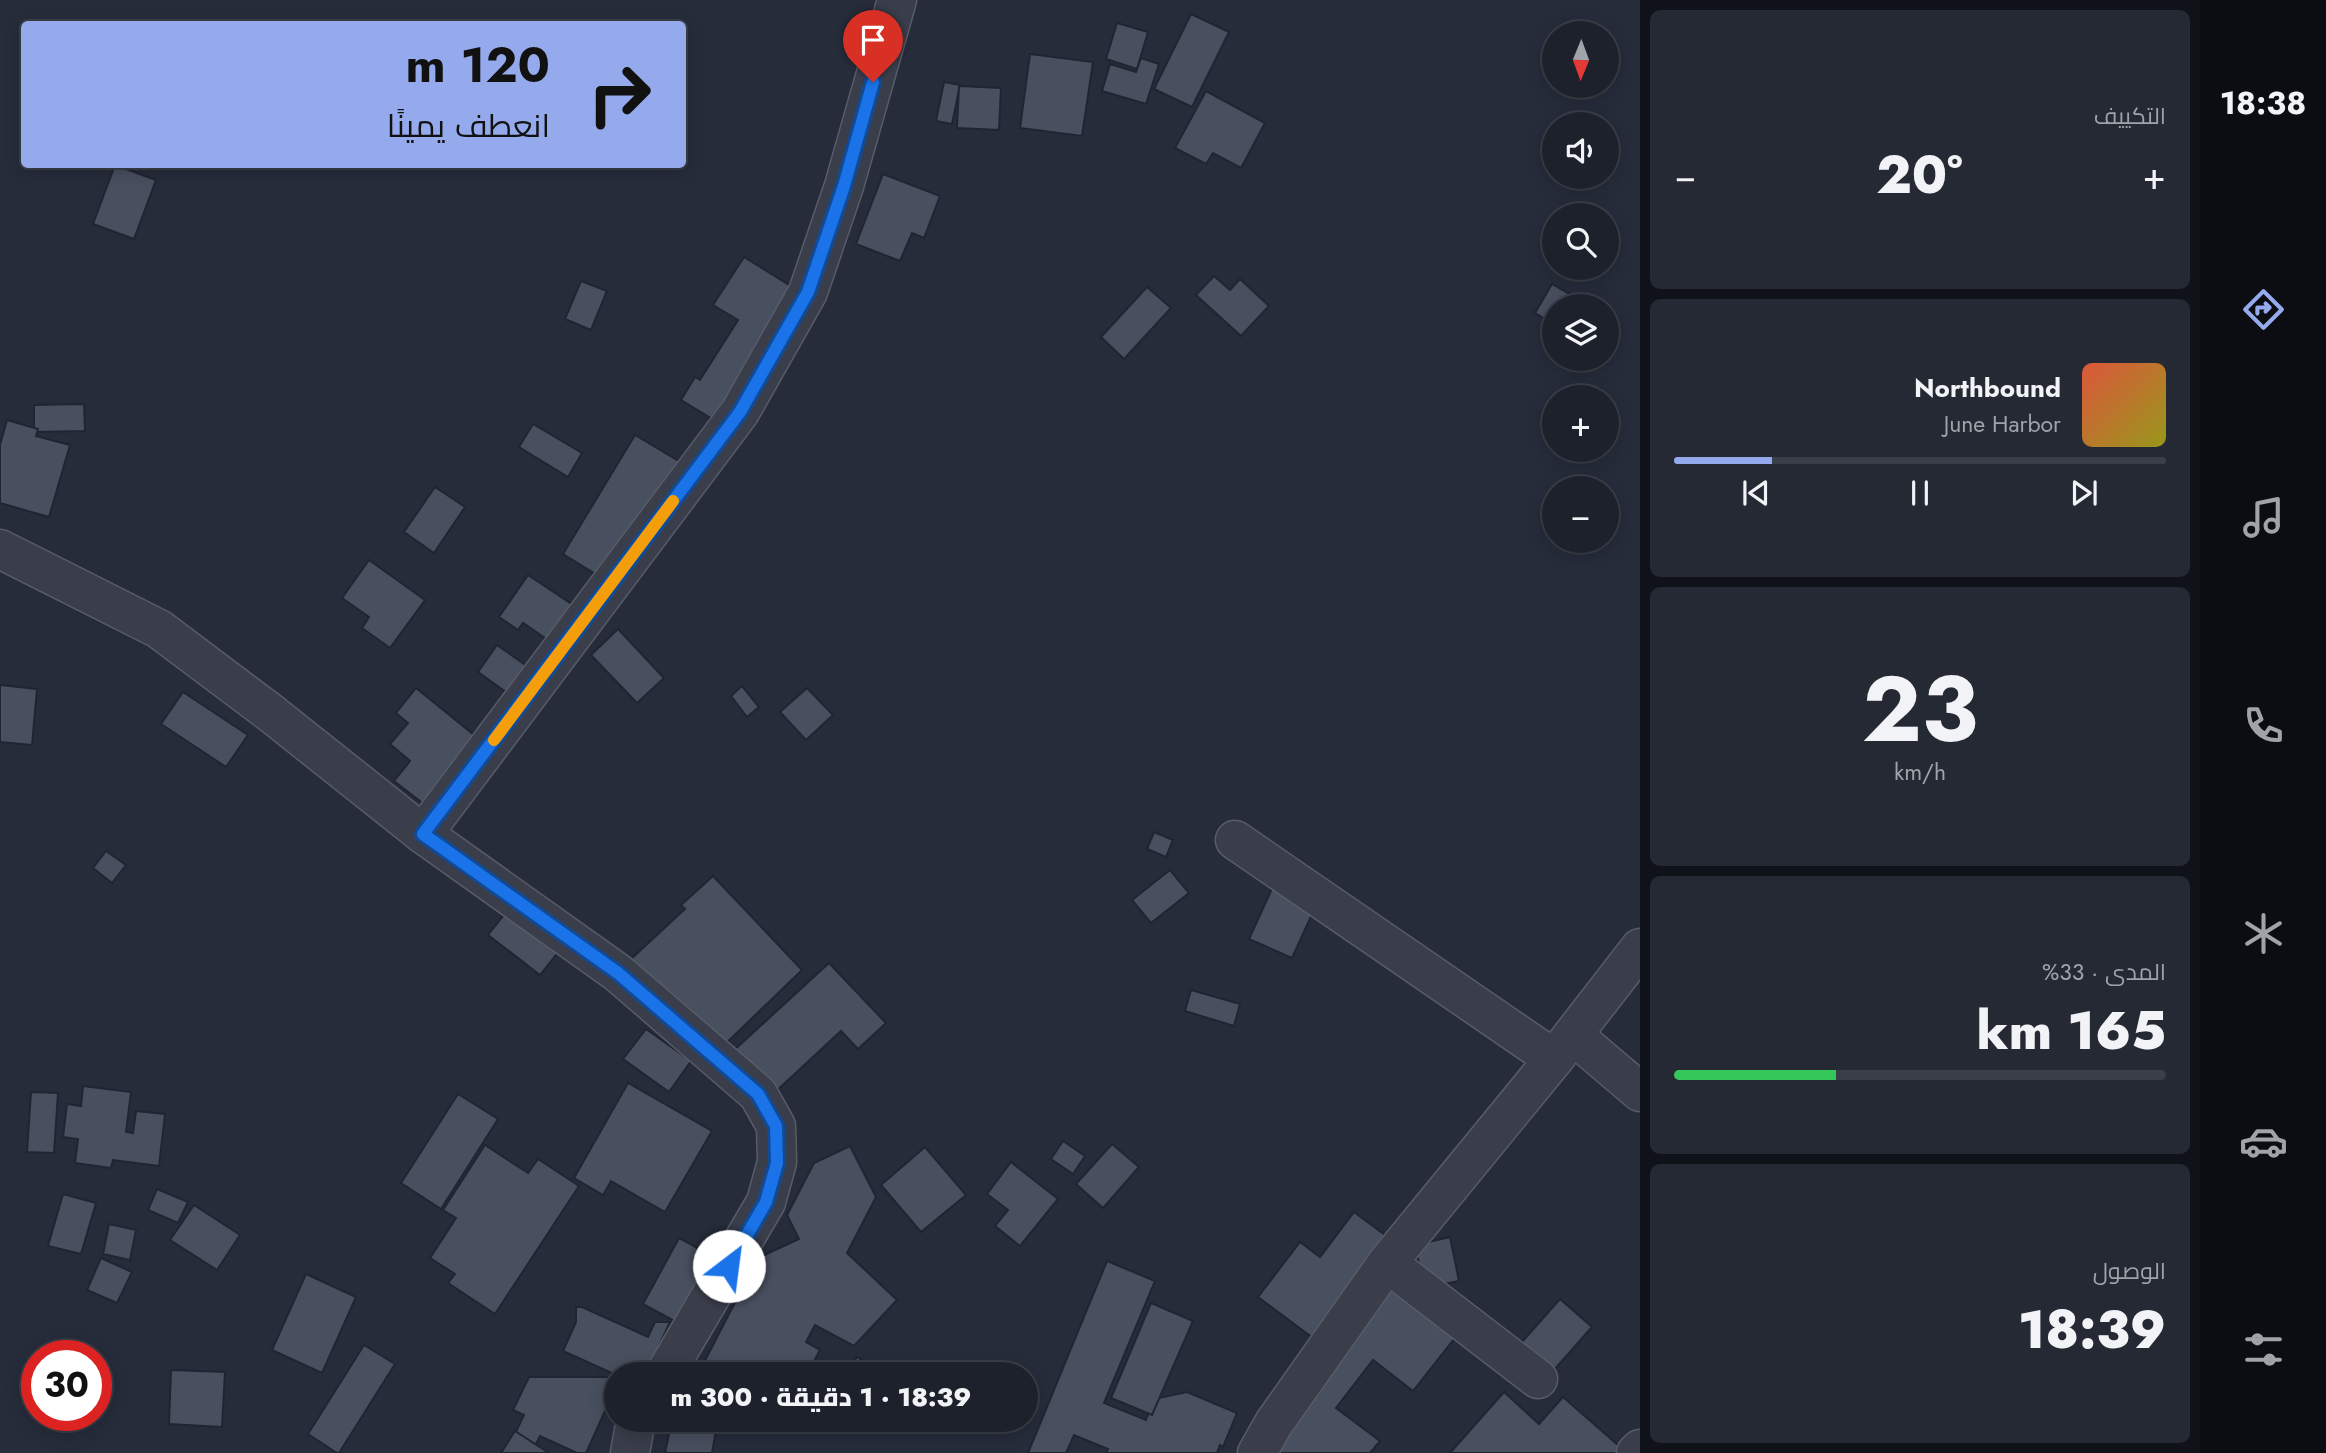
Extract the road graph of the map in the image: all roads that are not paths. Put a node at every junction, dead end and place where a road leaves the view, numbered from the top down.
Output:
1 (897, 0) edge
2 (0, 549) edge
3 (423, 834) junction
4 (1235, 840) dead end
5 (1640, 948) edge
6 (1563, 1047) junction
7 (1640, 1092) edge
8 (1387, 1263) junction
9 (672, 1362) edge
10 (1538, 1379) dead end
11 (634, 1432) edge
12 (1640, 1449) edge
13 (630, 1453) edge
14 (1257, 1453) edge
15 (1636, 1453) edge

1 - 3 street
2 - 3 street
3 - 9 street
4 - 6 street
5 - 6 street
6 - 7 street
6 - 8 street
8 - 10 street
8 - 14 street
11 - 13 street
12 - 15 street

